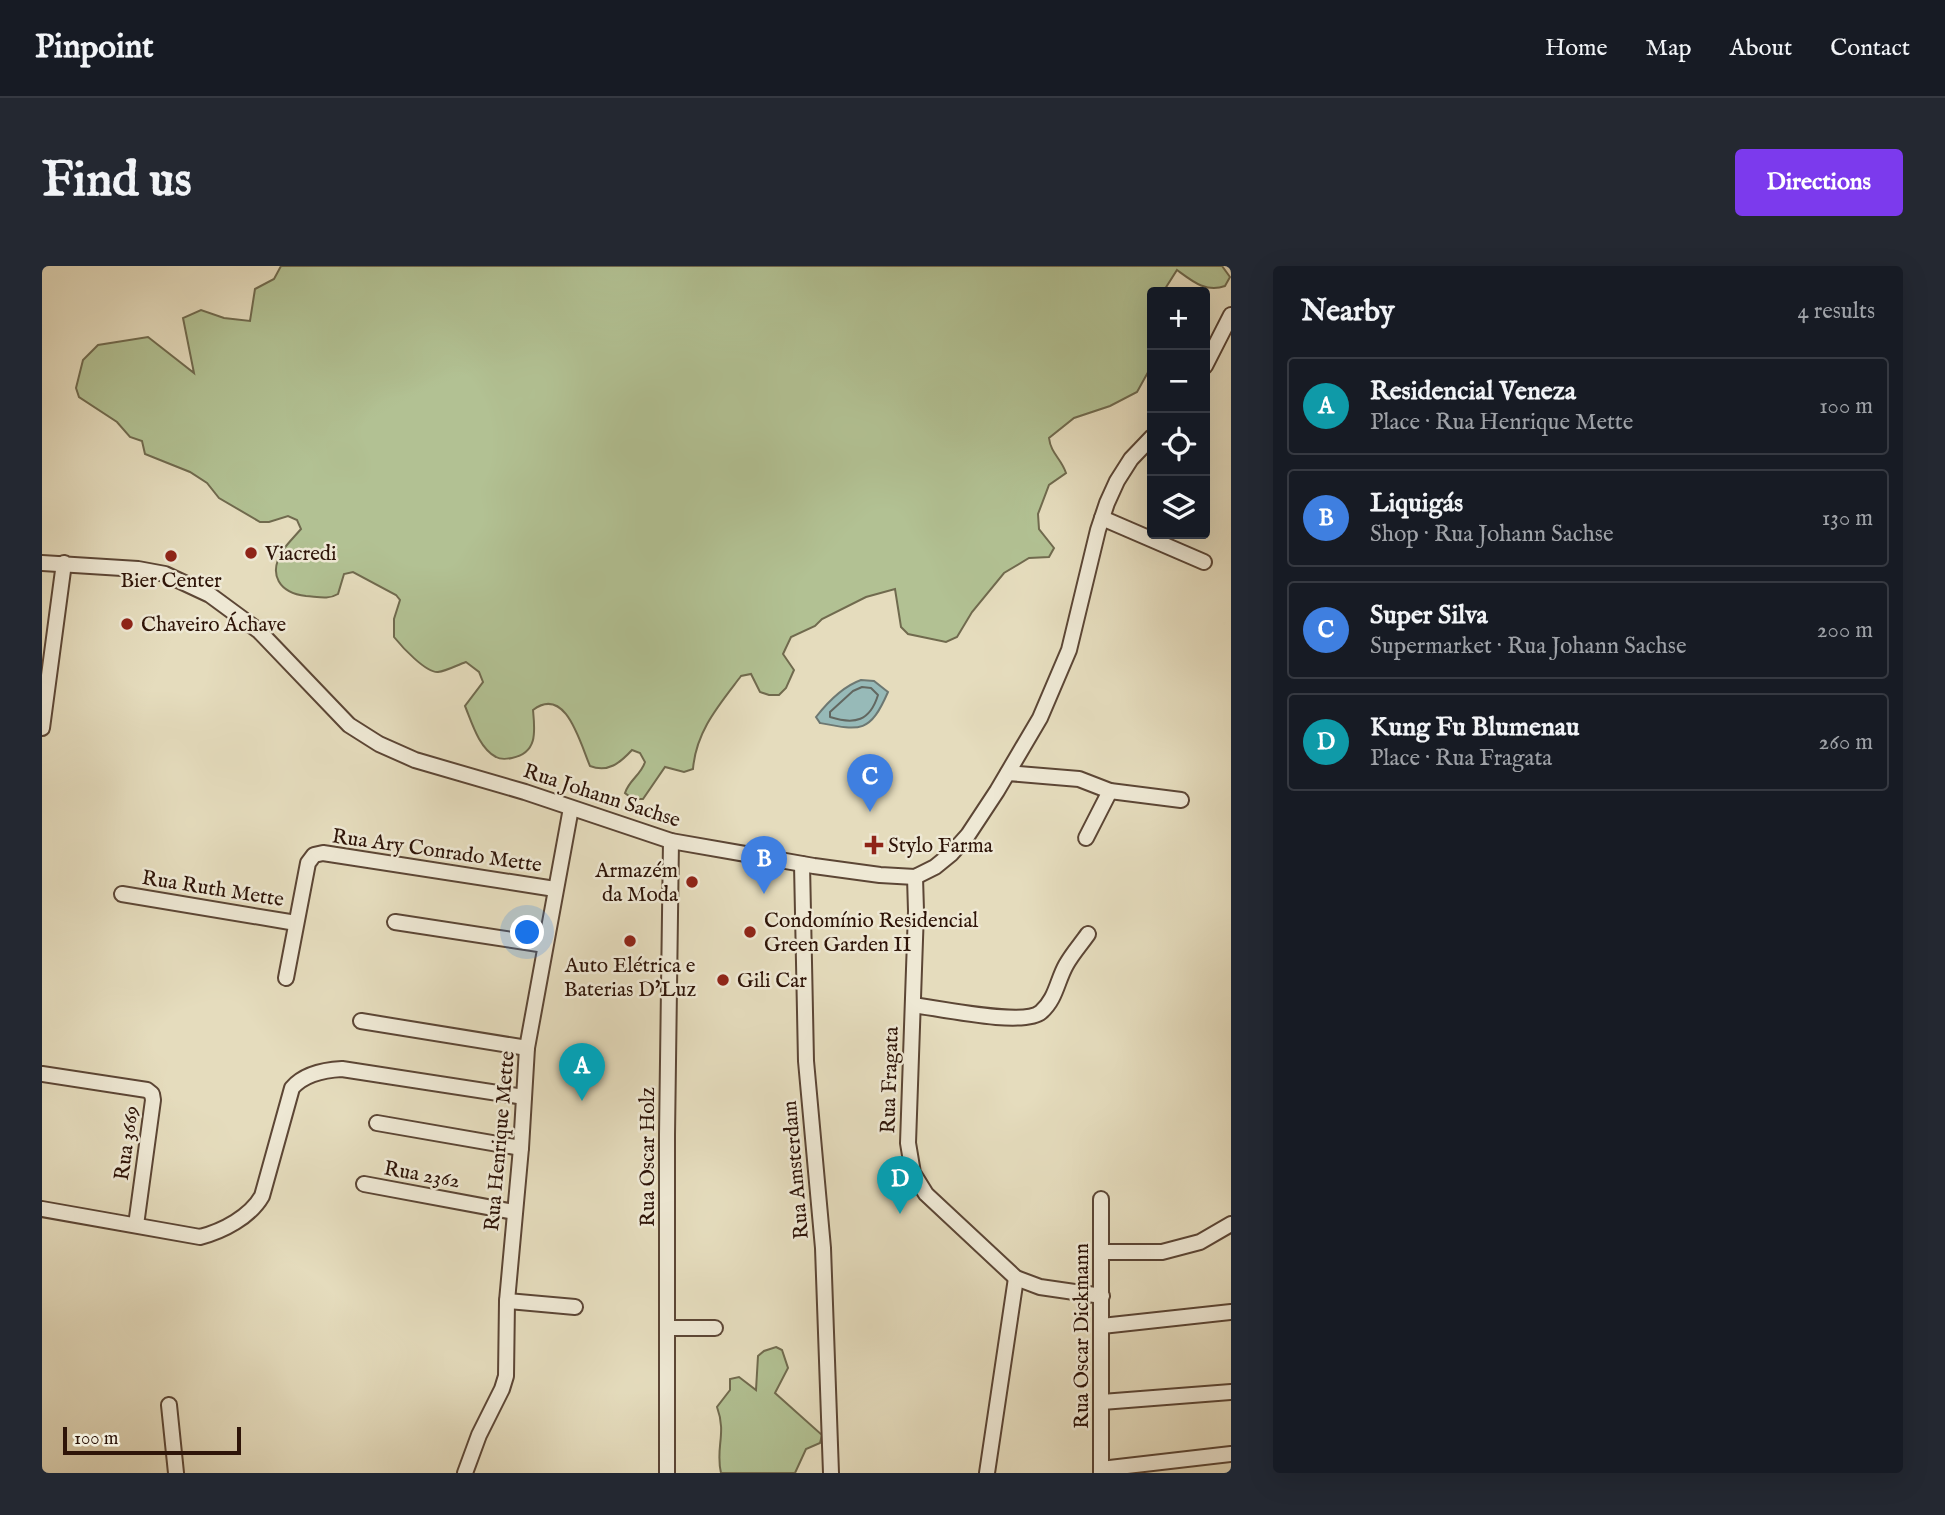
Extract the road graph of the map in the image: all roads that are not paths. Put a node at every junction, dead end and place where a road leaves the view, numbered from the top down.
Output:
1 (1231, 315) edge
2 (1210, 356) edge
3 (1147, 442) edge
4 (1101, 518) junction
5 (1204, 562) dead end
6 (42, 563) edge
7 (64, 563) junction
8 (42, 728) edge
9 (1008, 773) junction
10 (1110, 791) junction
11 (1181, 800) dead end
12 (571, 808) junction
13 (1086, 838) dead end
14 (671, 841) junction
15 (802, 864) junction
16 (915, 877) junction
17 (555, 889) junction
18 (122, 894) dead end
19 (394, 922) dead end
20 (296, 923) junction
21 (1088, 934) dead end
22 (545, 945) junction
23 (286, 978) dead end
24 (913, 1005) junction
25 (361, 1021) dead end
26 (527, 1048) junction
27 (42, 1074) edge
28 (524, 1097) junction
29 (377, 1123) dead end
30 (521, 1148) junction
31 (364, 1184) dead end
32 (1101, 1199) dead end
33 (42, 1209) edge
34 (514, 1212) junction
35 (1231, 1213) edge
36 (136, 1225) junction
37 (1225, 1228) edge
38 (1102, 1252) junction
39 (1016, 1278) junction
40 (1102, 1296) junction
41 (507, 1301) junction
42 (575, 1307) dead end
43 (1231, 1312) edge
44 (1102, 1326) junction
45 (667, 1328) junction
46 (716, 1328) dead end
47 (1231, 1392) edge
48 (1102, 1402) junction
49 (169, 1405) dead end
50 (1231, 1454) edge
51 (1101, 1471) edge
52 (176, 1473) edge
53 (465, 1473) edge
54 (667, 1473) edge
55 (831, 1473) edge
56 (987, 1473) edge

1 - 2 street
3 - 4 street
4 - 5 street
4 - 9 street
6 - 7 street, Rua Johann Sachse
7 - 8 street
7 - 12 street, Rua Johann Sachse
9 - 10 street
9 - 16 street
10 - 11 street
10 - 13 street
12 - 14 street, Rua Johann Sachse
12 - 17 street, Rua Henrique Mette
14 - 15 street, Rua Johann Sachse
14 - 45 street, Rua Oscar Holz
15 - 16 street, Rua Johann Sachse
15 - 55 street, Rua Amsterdam
16 - 24 street, Rua Fragata
17 - 20 street, Rua Ary Conrado Mette
17 - 22 street, Rua Henrique Mette
18 - 20 street, Rua Ruth Mette
19 - 22 street
20 - 23 street, Rua Ary Conrado Mette
21 - 24 street
22 - 26 street, Rua Henrique Mette
24 - 39 street, Rua Fragata
25 - 26 street
26 - 28 street, Rua Henrique Mette
27 - 36 street, Rua 3669
28 - 30 street, Rua Henrique Mette
28 - 36 street
29 - 30 street
30 - 34 street, Rua Henrique Mette
31 - 34 street, Rua 2362
32 - 38 street, Rua Oscar Dickmann
33 - 36 street
34 - 41 street, Rua Henrique Mette
35 - 37 street
37 - 38 street
38 - 40 street, Rua Oscar Dickmann
39 - 40 street, Rua Fragata
39 - 56 street
40 - 44 street, Rua Oscar Dickmann
41 - 42 street
41 - 53 street, Rua Henrique Mette
43 - 44 street
44 - 48 street, Rua Oscar Dickmann
45 - 46 street
45 - 54 street, Rua Oscar Holz
47 - 48 street
48 - 51 street, Rua Oscar Dickmann
49 - 52 street
50 - 51 street

